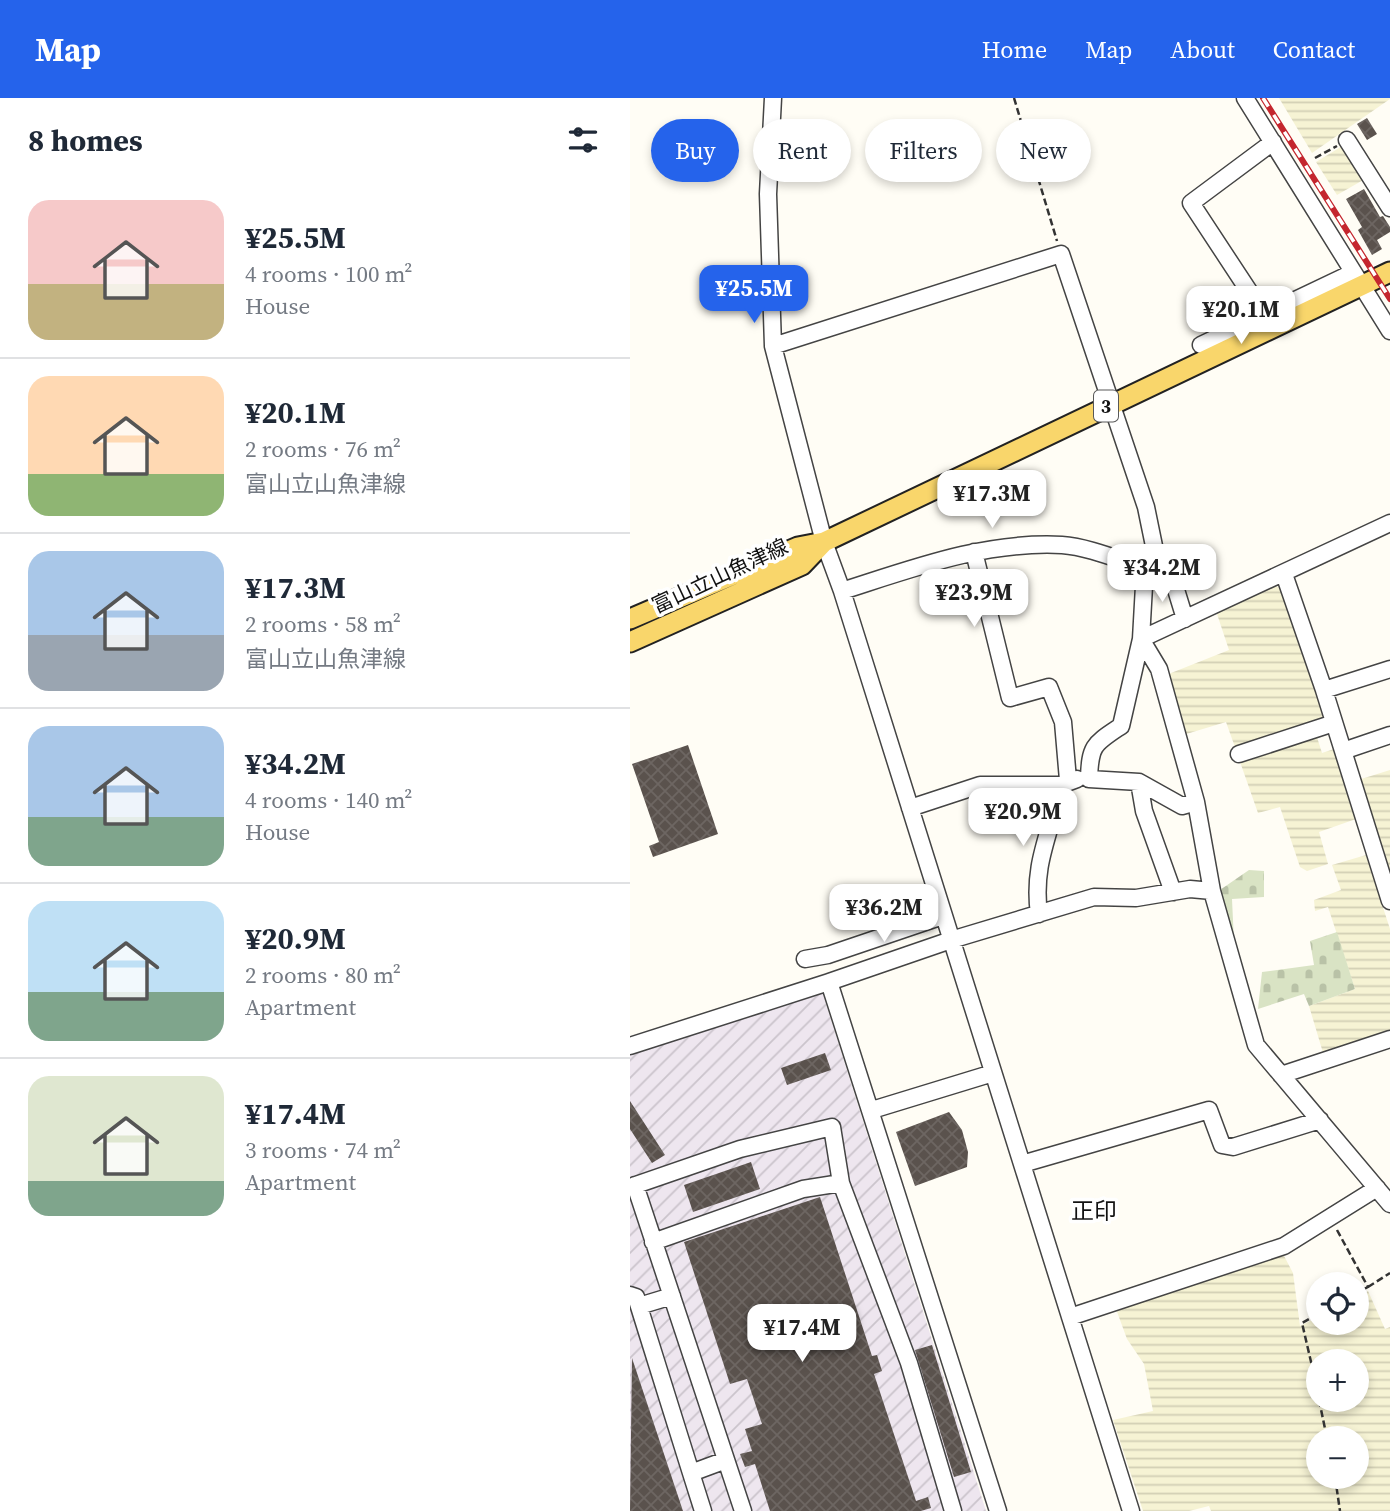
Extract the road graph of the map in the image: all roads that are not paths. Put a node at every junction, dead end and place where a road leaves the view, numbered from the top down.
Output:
1 (773, 98) edge
2 (1245, 98) edge
3 (1347, 139) road end
4 (1273, 142) junction
5 (1390, 208) edge
6 (1390, 272) edge
7 (1356, 279) junction
8 (1265, 314) junction
9 (1390, 331) edge
10 (1201, 345) dead end
11 (773, 346) junction
12 (1111, 404) junction
13 (1390, 523) edge
14 (824, 542) junction
15 (974, 552) junction
16 (1145, 571) junction
17 (1284, 574) junction
18 (842, 591) junction
19 (630, 619) edge
20 (1185, 619) junction
21 (1141, 639) junction
22 (630, 642) edge
23 (1390, 669) edge
24 (1324, 690) junction
25 (1335, 723) junction
26 (1390, 735) edge
27 (1343, 751) junction
28 (1239, 754) dead end
29 (1089, 779) junction
30 (1139, 782) junction
31 (1065, 783) junction
32 (1196, 802) junction
33 (910, 808) junction
34 (1213, 891) junction
35 (1173, 892) junction
36 (1390, 901) edge
37 (1039, 914) junction
38 (943, 916) junction
39 (951, 940) junction
40 (805, 959) dead end
41 (829, 982) junction
42 (1390, 1039) edge
43 (630, 1046) edge
44 (993, 1073) junction
45 (1281, 1075) junction
46 (872, 1110) junction
47 (1320, 1120) junction
48 (1022, 1164) junction
49 (841, 1183) junction
50 (632, 1186) edge
51 (1377, 1188) junction
52 (1390, 1204) edge
53 (653, 1241) junction
54 (671, 1296) junction
55 (635, 1301) edge
56 (1070, 1317) junction
57 (726, 1460) junction
58 (691, 1473) junction
59 (703, 1511) edge
60 (743, 1511) edge
61 (953, 1511) edge
62 (998, 1511) edge
63 (1130, 1511) edge

1 - 11 street
2 - 4 street
3 - 5 street
4 - 7 street
4 - 8 street
6 - 7 main road, 富山立山魚津線 / 3
7 - 8 street
7 - 9 street
7 - 12 main road, 富山立山魚津線 / 3
8 - 10 street
11 - 12 street
11 - 14 street
12 - 14 main road, 富山立山魚津線 / 3
12 - 16 street
13 - 17 street
14 - 18 street
14 - 19 main road, 富山立山魚津線 / 3
14 - 22 main road, 富山立山魚津線 / 3
15 - 16 street
15 - 18 street
15 - 31 street
16 - 20 street
16 - 21 street
17 - 20 street
17 - 24 street
18 - 33 street
20 - 21 street
21 - 29 street
21 - 32 street
23 - 24 street
24 - 25 street
25 - 27 street
25 - 28 street
26 - 27 street
27 - 36 street
29 - 30 street
29 - 31 street
30 - 32 street
30 - 35 street
31 - 33 street
31 - 37 street
32 - 34 street
33 - 38 street
34 - 35 street
34 - 45 street
35 - 37 street
37 - 39 street
38 - 39 street
38 - 40 street
39 - 41 street
39 - 44 street
41 - 43 street
41 - 46 street
42 - 45 street
44 - 46 street
44 - 48 street
45 - 47 street
46 - 62 street
47 - 48 street
47 - 51 street
48 - 56 street
49 - 50 street
49 - 53 street
49 - 61 street
50 - 53 street
51 - 52 street
51 - 56 street
53 - 54 street
54 - 55 street
54 - 57 street
55 - 58 street
56 - 63 street
57 - 58 street
57 - 60 street
58 - 59 street

